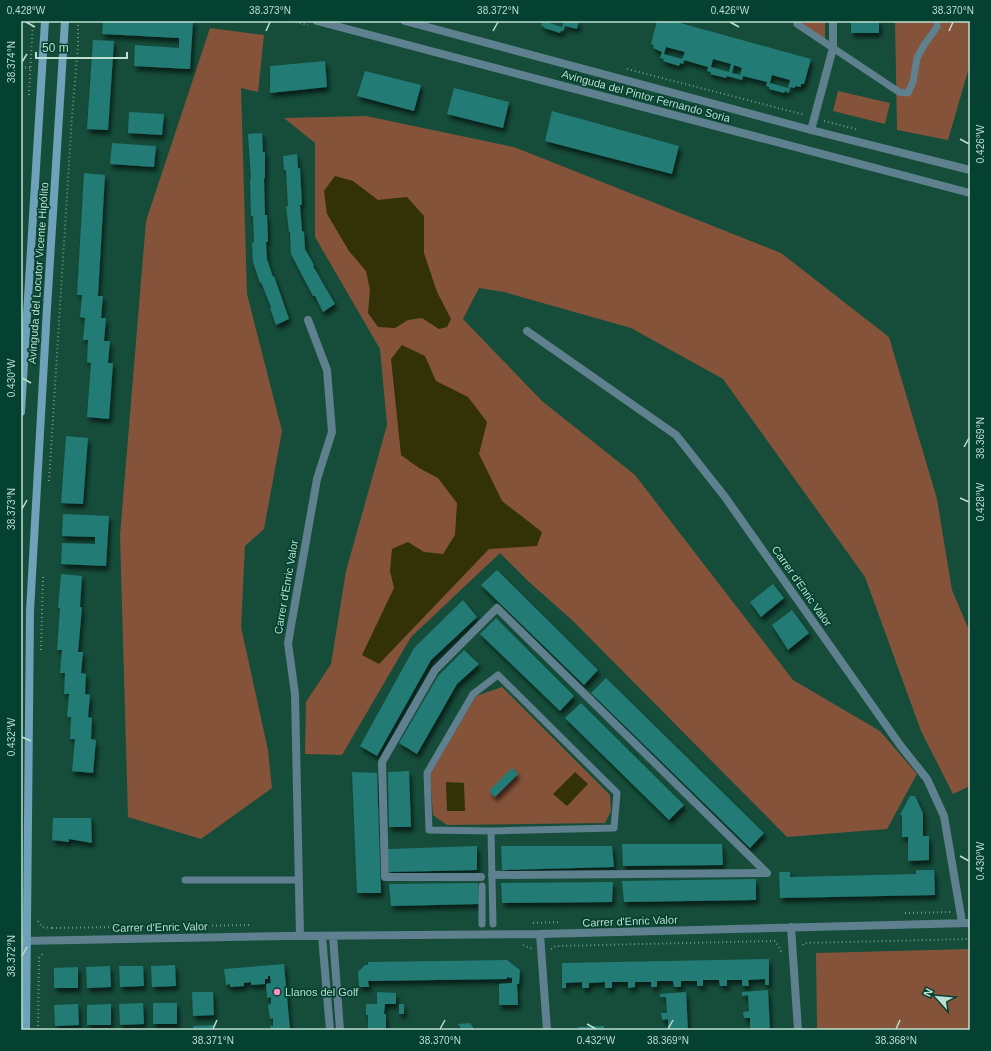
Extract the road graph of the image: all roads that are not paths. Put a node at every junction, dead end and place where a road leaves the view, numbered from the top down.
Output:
1 (45, 21) edge
2 (65, 21) edge
3 (317, 21) edge
4 (405, 21) edge
5 (833, 21) edge
6 (937, 21) edge
7 (797, 24) dead end
8 (833, 48) junction
9 (811, 130) junction
10 (970, 170) edge
11 (970, 193) edge
12 (308, 320) dead end
13 (527, 331) dead end
14 (21, 412) edge
15 (491, 831) junction
16 (492, 875) junction
17 (481, 877) dead end
18 (185, 880) dead end
19 (298, 880) junction
20 (482, 886) dead end
21 (966, 923) edge
22 (482, 924) dead end
23 (493, 924) dead end
24 (791, 927) junction
25 (540, 934) junction
26 (300, 936) junction
27 (322, 936) junction
28 (333, 936) junction
29 (24, 940) edge
30 (26, 1030) edge
31 (330, 1030) edge
32 (340, 1030) edge
33 (547, 1030) edge
34 (798, 1030) edge

1 - 14 main road, Avinguda del Locutor Vicente Hipólito
2 - 29 main road, Avinguda del Locutor Vicente Hipólito
3 - 11 street, Avinguda del Pintor Fernando Soria
4 - 9 street, Avinguda del Pintor Fernando Soria
5 - 8 street
6 - 8 lane
7 - 8 lane
8 - 9 street
9 - 10 street, Avinguda del Pintor Fernando Soria
12 - 19 street, Carrer d'Enric Valor
13 - 21 street, Carrer d'Enric Valor
15 - 15 lane
15 - 16 lane
16 - 17 street
16 - 23 lane
18 - 19 lane
19 - 26 street, Carrer d'Enric Valor
20 - 22 lane
21 - 24 street, Carrer d'Enric Valor
24 - 25 street, Carrer d'Enric Valor
24 - 34 street
25 - 28 street, Carrer d'Enric Valor
25 - 33 street
26 - 27 street, Carrer d'Enric Valor
26 - 29 street, Carrer d'Enric Valor
27 - 28 street, Carrer d'Enric Valor
27 - 31 street
28 - 32 street
29 - 30 main road, Avinguda del Locutor Vicente Hipólito

